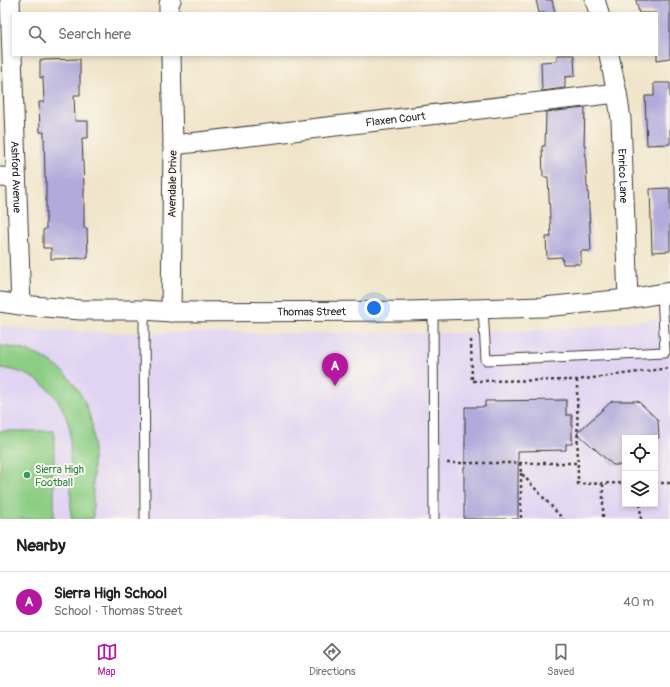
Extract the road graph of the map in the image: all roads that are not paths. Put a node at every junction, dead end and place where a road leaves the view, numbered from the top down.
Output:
1 (10, 0) edge
2 (171, 0) edge
3 (595, 0) edge
4 (169, 12) edge
5 (599, 12) edge
6 (171, 56) edge
7 (609, 56) edge
8 (617, 93) junction
9 (173, 145) junction
10 (8, 177) edge
11 (666, 293) edge
12 (628, 299) junction
13 (0, 302) edge
14 (21, 305) junction
15 (484, 308) junction
16 (144, 310) junction
17 (433, 310) junction
18 (171, 312) junction
19 (145, 519) edge
20 (434, 519) edge

1 - 10 street, Ashford Avenue
2 - 4 street
3 - 5 street
6 - 9 street, Avendale Drive
7 - 8 street, Enrico Lane
8 - 9 street, Flaxen Court
8 - 12 street, Enrico Lane
9 - 18 street, Avendale Drive
10 - 14 street, Ashford Avenue
11 - 12 street, Thomas Street
11 - 15 lane
12 - 15 street, Thomas Street
13 - 14 street, Thomas Street
14 - 16 street, Thomas Street
15 - 17 street, Thomas Street
16 - 18 street, Thomas Street
16 - 19 lane
17 - 18 street, Thomas Street
17 - 20 lane

